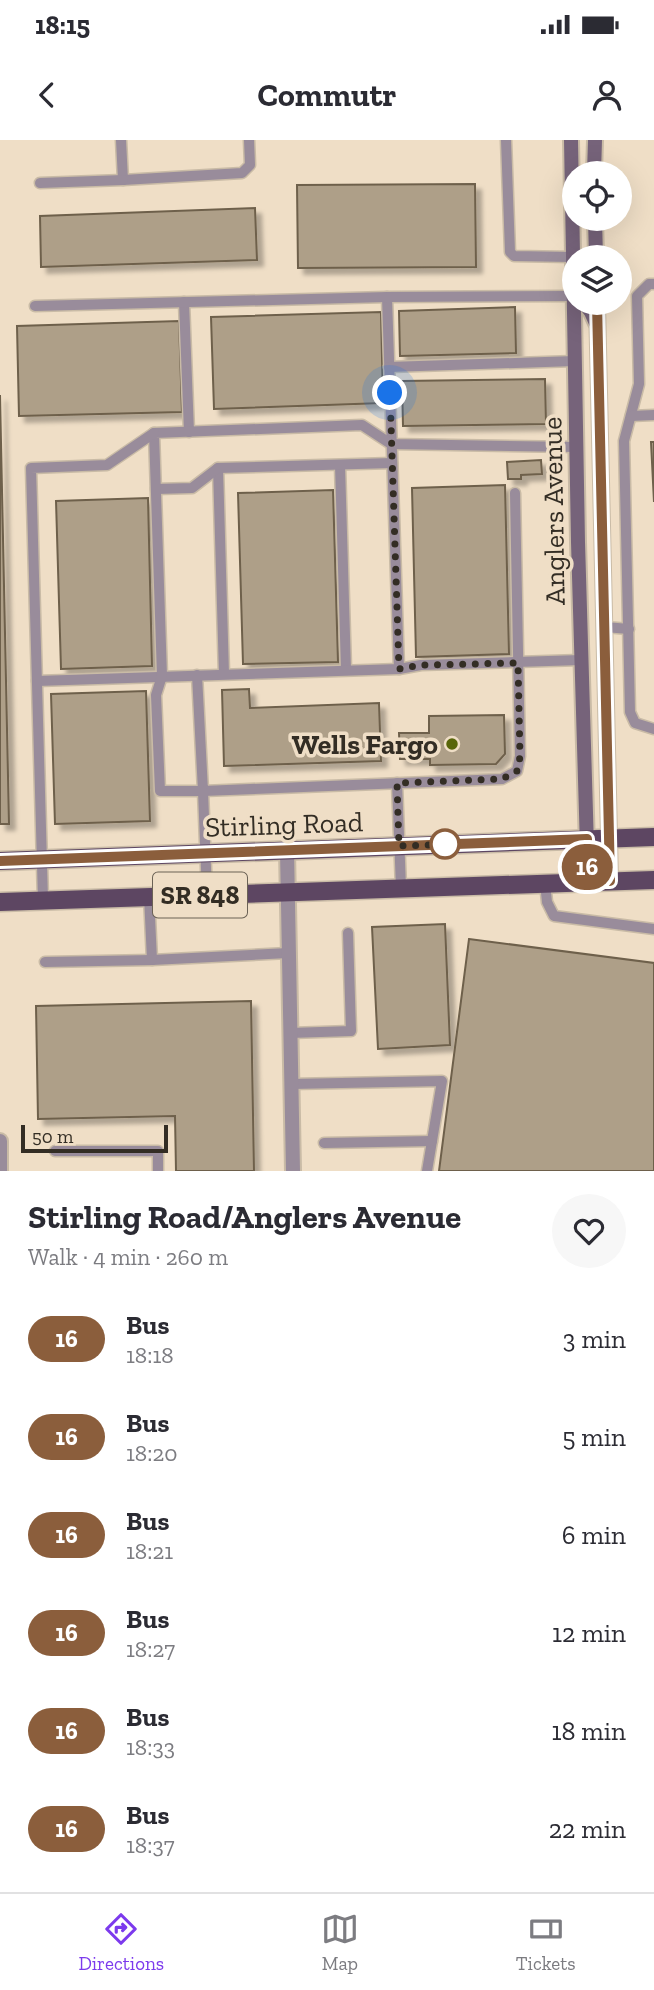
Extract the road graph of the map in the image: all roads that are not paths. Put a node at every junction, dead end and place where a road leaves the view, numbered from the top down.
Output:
1 (121, 140) edge
2 (249, 140) edge
3 (506, 140) edge
4 (571, 140) edge
5 (595, 140) edge
6 (594, 161) edge
7 (123, 180) junction
8 (40, 183) dead end
9 (572, 245) edge
10 (562, 257) edge
11 (654, 284) edge
12 (387, 297) junction
13 (562, 299) edge
14 (184, 302) junction
15 (35, 306) dead end
16 (576, 315) edge
17 (592, 315) edge
18 (597, 315) edge
19 (598, 328) junction
20 (575, 361) junction
21 (389, 367) junction
22 (654, 415) edge
23 (631, 416) junction
24 (190, 432) junction
25 (154, 433) junction
26 (391, 444) junction
27 (576, 447) junction
28 (392, 463) junction
29 (340, 465) junction
30 (218, 468) junction
31 (156, 489) junction
32 (515, 494) dead end
33 (606, 626) junction
34 (629, 629) junction
35 (581, 660) junction
36 (518, 663) junction
37 (399, 669) junction
38 (346, 670) junction
39 (224, 674) junction
40 (197, 675) junction
41 (162, 677) junction
42 (37, 681) junction
43 (654, 729) edge
44 (397, 783) junction
45 (203, 791) junction
46 (654, 837) edge
47 (609, 838) junction
48 (587, 839) junction
49 (399, 846) junction
50 (288, 850) junction
51 (206, 853) junction
52 (42, 859) junction
53 (0, 861) edge
54 (654, 880) edge
55 (588, 881) junction
56 (610, 881) junction
57 (545, 883) junction
58 (401, 888) junction
59 (287, 892) junction
60 (207, 894) junction
61 (149, 896) junction
62 (43, 900) junction
63 (0, 902) edge
64 (654, 929) edge
65 (348, 933) dead end
66 (288, 953) junction
67 (152, 960) junction
68 (45, 962) dead end
69 (290, 1033) junction
70 (291, 1084) junction
71 (432, 1141) junction
72 (0, 1142) edge
73 (324, 1143) dead end
74 (55, 1151) dead end
75 (0, 1170) edge
76 (158, 1171) edge
77 (293, 1171) edge
78 (427, 1171) edge

1 - 7 lane
2 - 7 lane
3 - 10 lane
4 - 9 street, Anglers Avenue
5 - 6 street
7 - 8 lane
11 - 23 lane
12 - 13 lane
12 - 14 lane
12 - 21 lane
14 - 15 lane
14 - 24 lane
16 - 20 street, Anglers Avenue
17 - 19 street
18 - 19 street, Anglers Avenue
19 - 33 street, Anglers Avenue
20 - 21 lane
20 - 27 street, Anglers Avenue
21 - 26 lane
22 - 23 lane
23 - 34 lane
24 - 25 lane
24 - 26 lane
25 - 31 lane
25 - 42 lane
26 - 27 lane
26 - 28 lane
27 - 35 street, Anglers Avenue
28 - 29 lane
28 - 37 lane
29 - 30 lane
29 - 38 lane
30 - 31 lane
30 - 39 lane
31 - 41 lane
32 - 36 lane
33 - 34 lane
33 - 47 street, Anglers Avenue
34 - 43 lane
35 - 36 lane
35 - 48 street, Anglers Avenue
36 - 37 lane
36 - 44 lane
37 - 38 lane
38 - 39 lane
39 - 40 lane
40 - 41 lane
40 - 45 lane
41 - 42 lane
41 - 45 lane
42 - 52 lane
44 - 45 lane
44 - 49 lane
45 - 51 lane
46 - 47 main road, Stirling Road / SR 848
47 - 48 main road, Stirling Road / SR 848
47 - 56 street, Anglers Avenue
48 - 49 main road, Stirling Road / SR 848
48 - 55 street, Anglers Avenue
49 - 50 main road, Stirling Road / SR 848
49 - 58 lane
50 - 51 main road, Stirling Road / SR 848
50 - 59 street
51 - 52 main road, Stirling Road / SR 848
51 - 60 lane
52 - 53 main road, Stirling Road / SR 848
52 - 62 lane
54 - 56 main road, SR 848
55 - 56 main road, SR 848
55 - 57 main road, SR 848
57 - 58 main road, SR 848
57 - 64 lane
58 - 59 main road, SR 848
59 - 60 main road, SR 848
59 - 66 street
60 - 61 main road, SR 848
61 - 62 main road, SR 848
61 - 67 lane
62 - 63 main road, SR 848
65 - 69 lane
66 - 67 lane
66 - 69 street
67 - 68 lane
69 - 70 street
70 - 71 lane
70 - 77 street
71 - 73 lane
71 - 78 lane
72 - 75 street
74 - 76 lane

